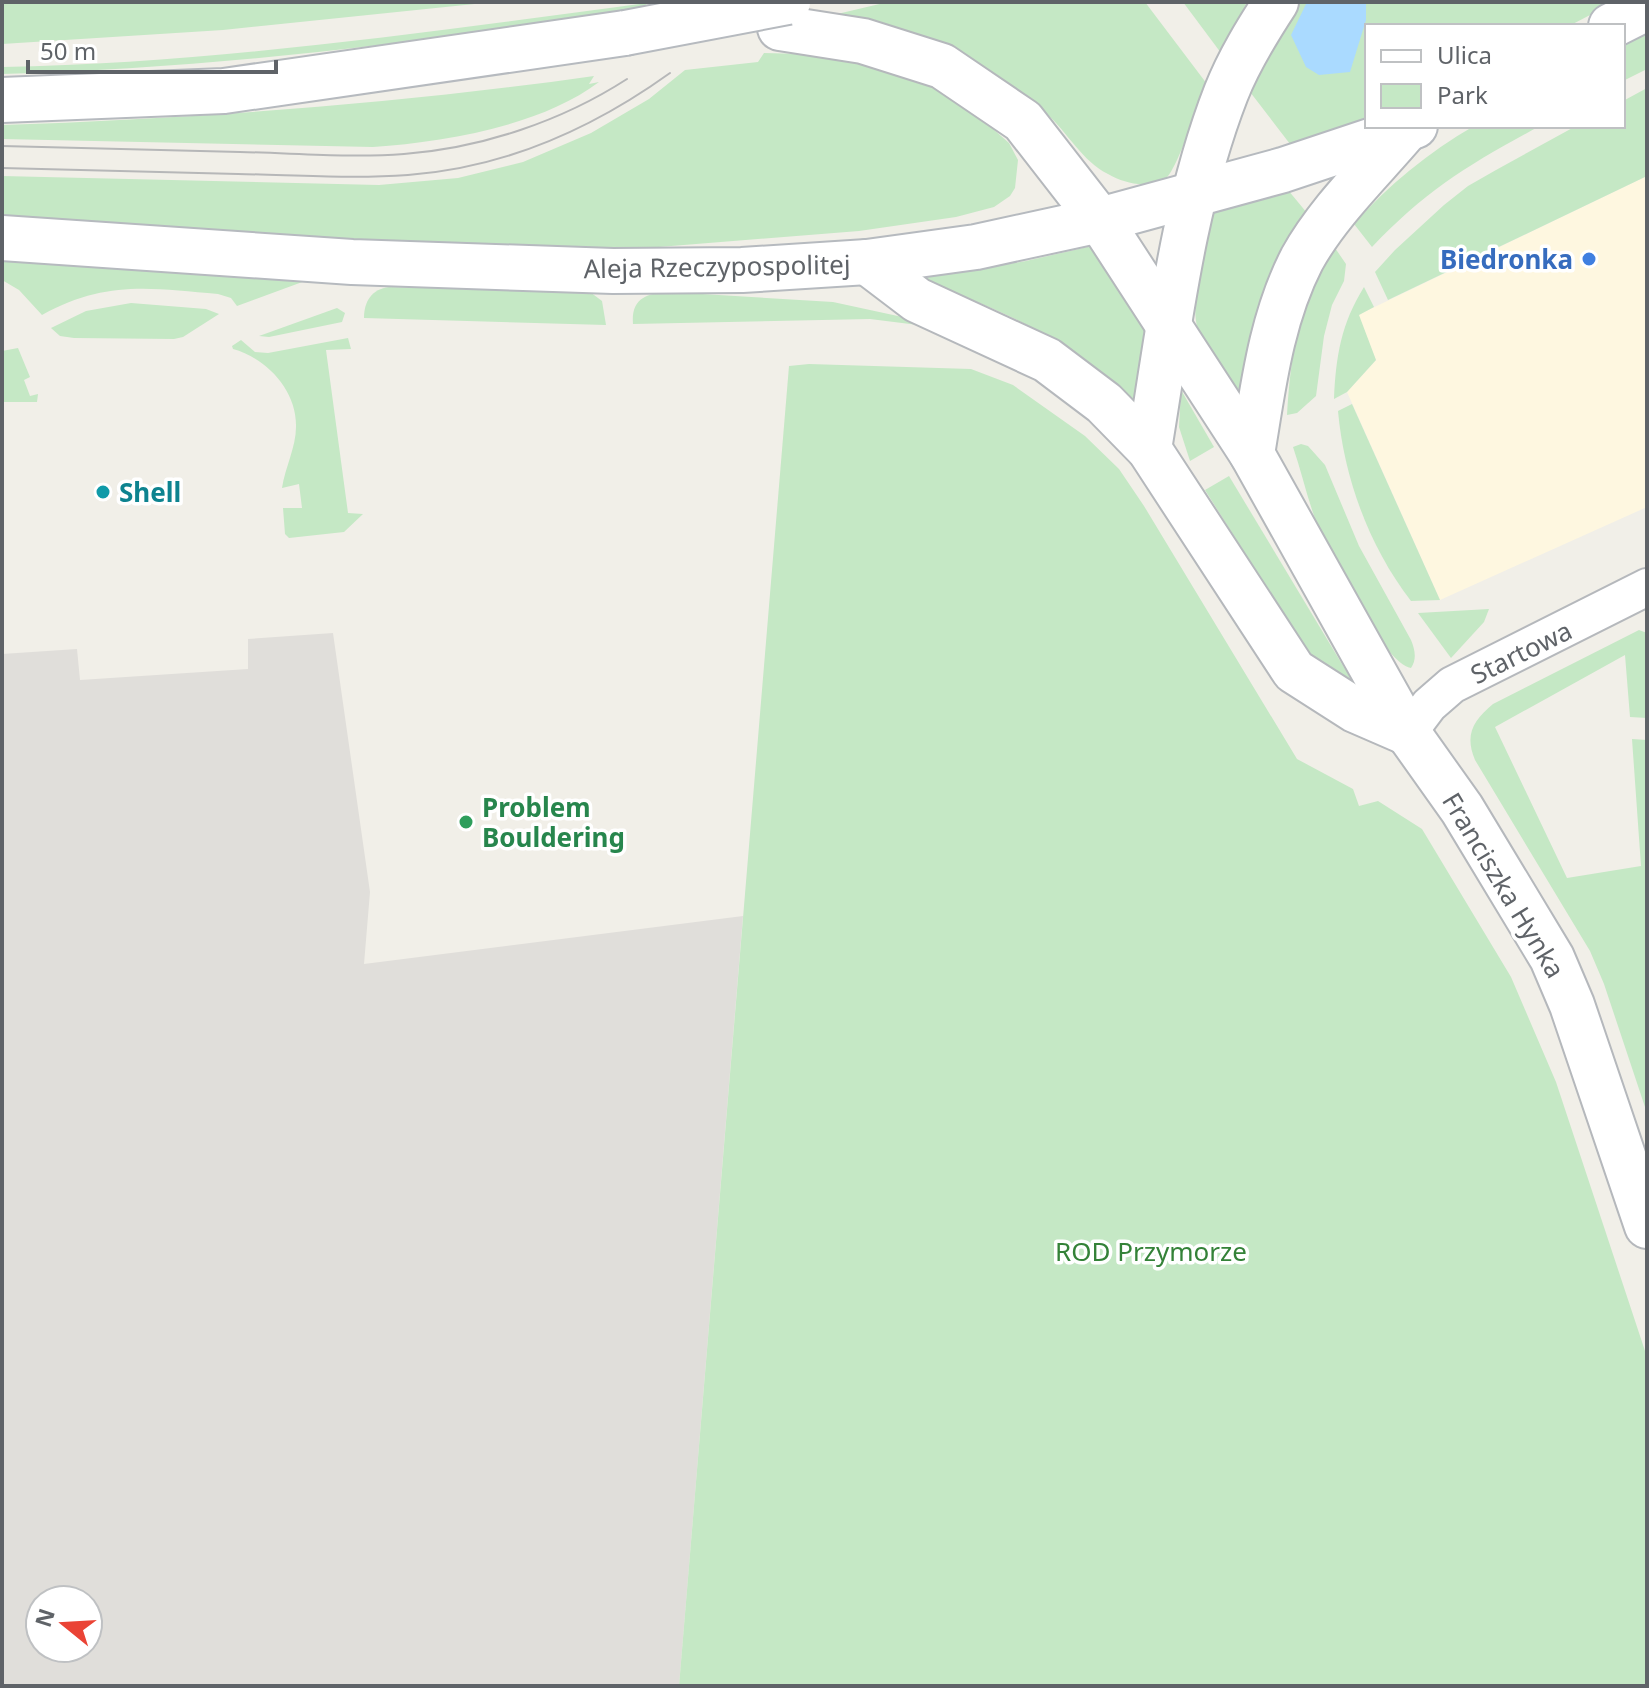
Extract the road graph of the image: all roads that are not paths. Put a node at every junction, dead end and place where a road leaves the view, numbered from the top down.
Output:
1 (1276, 2) edge
2 (1647, 8) edge
3 (784, 15) edge
4 (1615, 24) edge
5 (2, 100) edge
6 (1410, 128) edge
7 (1193, 197) junction
8 (1100, 220) junction
9 (2, 238) edge
10 (867, 262) junction
11 (1169, 327) junction
12 (1149, 449) junction
13 (1252, 454) junction
14 (1647, 587) edge
15 (1408, 733) junction
16 (1647, 1226) edge

1 - 7 street
2 - 4 street
3 - 5 street, bridge
3 - 8 street, Franciszka Hynka
6 - 7 street, Aleja Rzeczypospolitej
6 - 13 street
7 - 8 street, Aleja Rzeczypospolitej
7 - 11 street
8 - 10 street, Aleja Rzeczypospolitej
8 - 11 street, Franciszka Hynka
9 - 10 street, Aleja Rzeczypospolitej
10 - 12 street
11 - 12 street
11 - 13 street, Franciszka Hynka
12 - 15 street
13 - 15 street, Franciszka Hynka
14 - 15 street, Startowa
15 - 16 street, Franciszka Hynka

